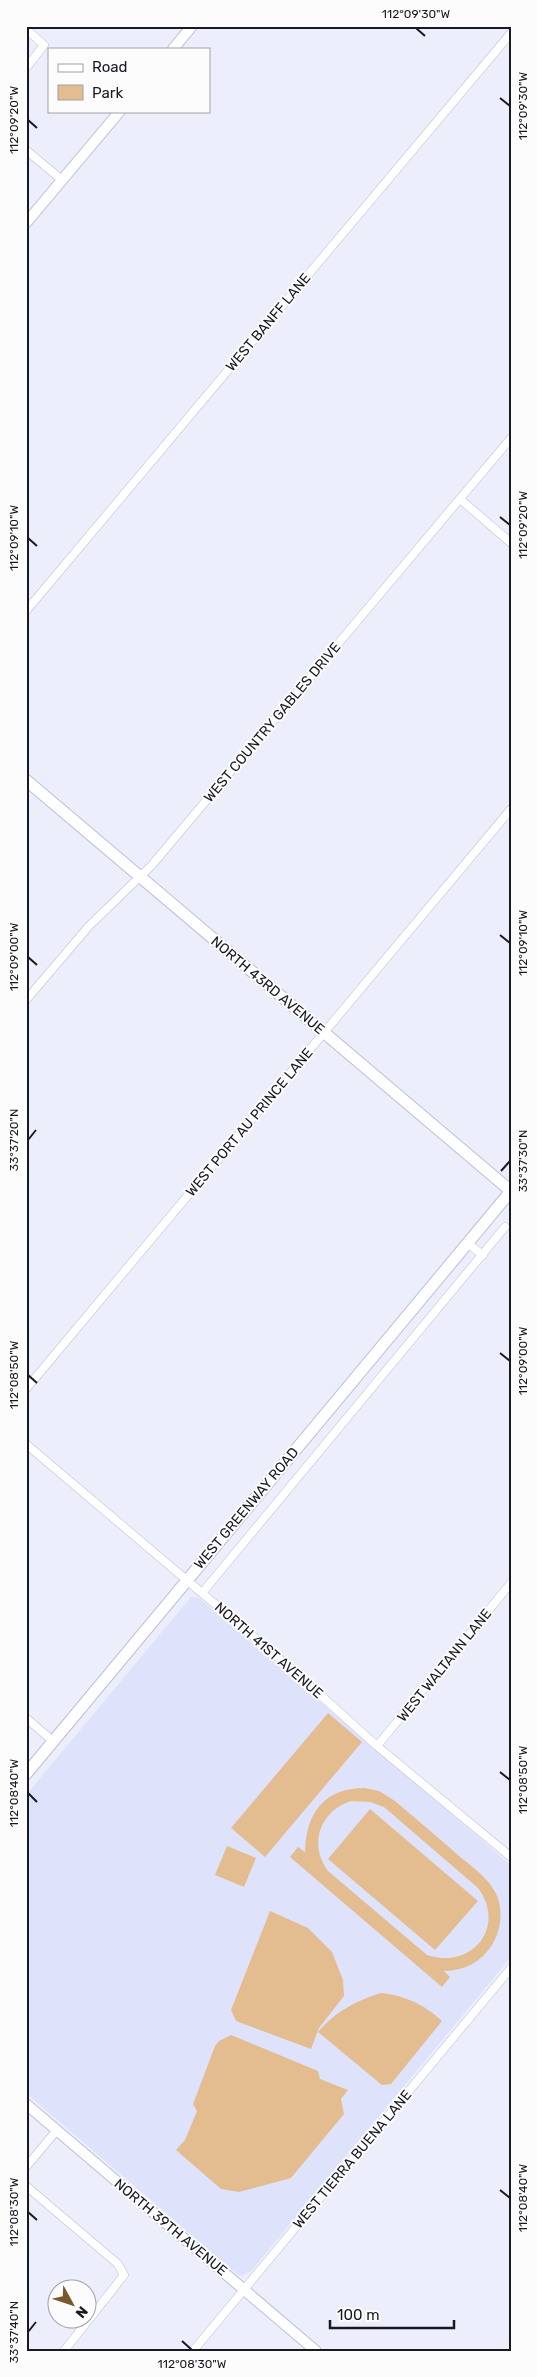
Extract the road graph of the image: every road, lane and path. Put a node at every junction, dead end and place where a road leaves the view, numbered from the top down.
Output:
1 (192, 26) edge
2 (26, 29) edge
3 (511, 32) edge
4 (174, 48) edge
5 (26, 68) edge
6 (119, 112) edge
7 (26, 150) edge
8 (62, 180) junction
9 (26, 223) edge
10 (511, 438) edge
11 (460, 499) junction
12 (511, 543) edge
13 (26, 611) edge
14 (26, 780) edge
15 (511, 809) edge
16 (140, 876) junction
17 (26, 1000) edge
18 (323, 1032) junction
19 (511, 1191) edge
20 (506, 1227) dead end
21 (467, 1243) junction
22 (483, 1255) junction
23 (26, 1389) edge
24 (26, 1444) edge
25 (186, 1580) junction
26 (511, 1583) edge
27 (202, 1593) junction
28 (26, 1718) edge
29 (54, 1742) junction
30 (377, 1746) junction
31 (26, 1774) edge
32 (511, 1857) edge
33 (511, 1968) edge
34 (26, 2104) edge
35 (57, 2130) junction
36 (26, 2167) edge
37 (26, 2186) edge
38 (244, 2289) junction
39 (64, 2351) edge
40 (193, 2351) edge
41 (316, 2351) edge

1 - 4 street
2 - 5 street
3 - 13 street, WEST BANFF LANE
6 - 8 street
7 - 8 street
8 - 9 street
10 - 11 street, WEST COUNTRY GABLES DRIVE
11 - 12 street
11 - 16 street, WEST COUNTRY GABLES DRIVE
14 - 16 main road, NORTH 43RD AVENUE
15 - 18 street, WEST PORT AU PRINCE LANE
16 - 17 street, WEST COUNTRY GABLES DRIVE
16 - 18 main road, NORTH 43RD AVENUE
18 - 19 main road, NORTH 43RD AVENUE
18 - 23 street, WEST PORT AU PRINCE LANE
19 - 21 main road, WEST GREENWAY ROAD
20 - 22 street, WEST GREENWAY ROAD
21 - 22 street
21 - 25 main road, WEST GREENWAY ROAD
22 - 27 street, WEST GREENWAY ROAD
24 - 25 street, NORTH 41ST AVENUE
25 - 27 street, NORTH 41ST AVENUE
25 - 29 main road, WEST GREENWAY ROAD
26 - 30 street, WEST WALTANN LANE
27 - 30 street, NORTH 41ST AVENUE
28 - 29 street
29 - 31 main road, WEST GREENWAY ROAD
30 - 32 street, NORTH 41ST AVENUE
33 - 38 street, WEST TIERRA BUENA LANE
34 - 35 street, NORTH 39TH AVENUE
35 - 36 street
35 - 38 street, NORTH 39TH AVENUE
37 - 39 street
38 - 40 street, WEST TIERRA BUENA LANE
38 - 41 street, NORTH 39TH AVENUE

